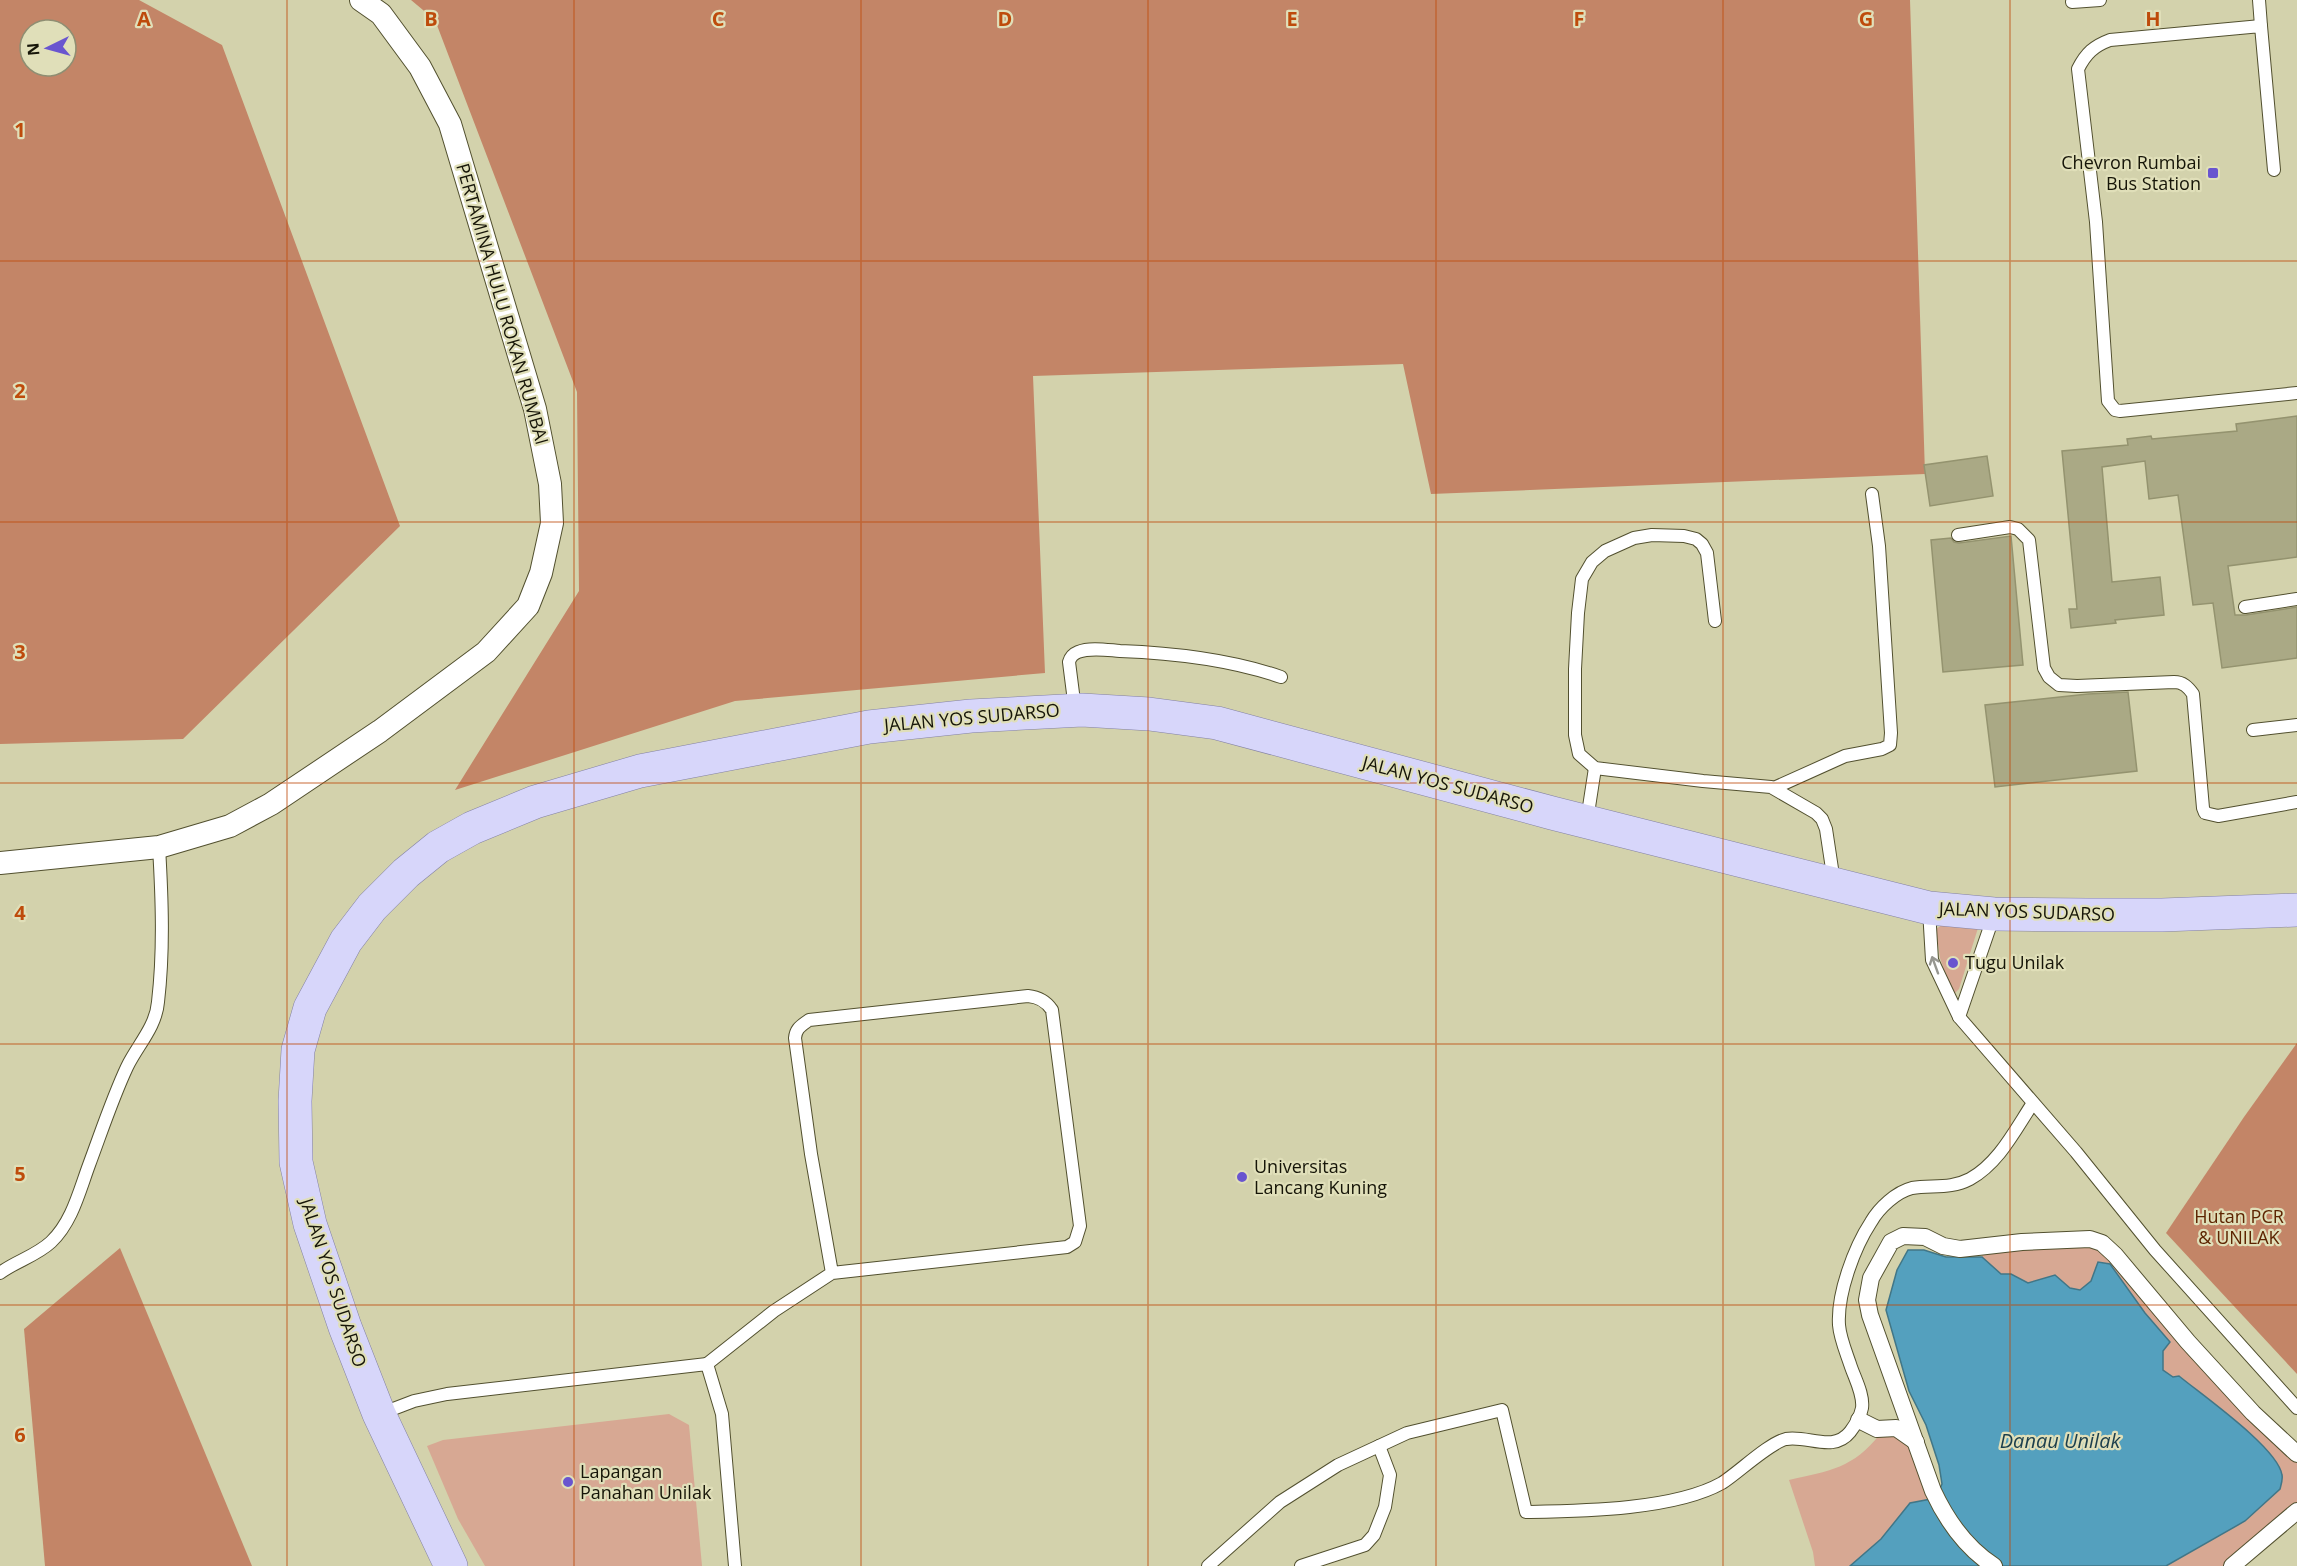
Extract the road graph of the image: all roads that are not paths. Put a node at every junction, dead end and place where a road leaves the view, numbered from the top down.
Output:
1 (361, 0) edge
2 (2100, 0) edge
3 (2259, 0) edge
4 (2072, 2) dead end
5 (2262, 26) junction
6 (2274, 170) dead end
7 (2297, 393) edge
8 (1872, 494) dead end
9 (1958, 535) dead end
10 (2297, 599) edge
11 (2245, 607) dead end
12 (1715, 621) dead end
13 (1281, 677) dead end
14 (1076, 710) junction
15 (2297, 725) edge
16 (2253, 730) dead end
17 (1594, 768) junction
18 (1774, 788) junction
19 (2297, 802) edge
20 (1587, 822) junction
21 (159, 847) junction
22 (0, 863) edge
23 (1834, 884) junction
24 (1929, 908) junction
25 (2297, 910) edge
26 (1994, 914) junction
27 (1959, 1017) junction
28 (2033, 1103) junction
29 (0, 1273) edge
30 (832, 1273) junction
31 (707, 1364) junction
32 (2297, 1408) edge
33 (379, 1414) junction
34 (1859, 1420) junction
35 (1916, 1442) junction
36 (1379, 1446) junction
37 (2297, 1454) edge
38 (2297, 1511) edge
39 (451, 1566) edge
40 (735, 1566) edge
41 (1208, 1566) edge
42 (1301, 1566) edge
43 (1994, 1566) edge
44 (2232, 1566) edge

1 - 21 street, PERTAMINA HULU ROKAN RUMBAI
2 - 4 lane
3 - 5 lane
5 - 6 lane
5 - 7 lane
8 - 18 lane
9 - 19 lane
10 - 11 lane
12 - 17 lane
13 - 14 lane
14 - 20 main road, JALAN YOS SUDARSO
14 - 33 main road, JALAN YOS SUDARSO
15 - 16 lane
17 - 18 lane
17 - 20 lane
18 - 23 lane
20 - 23 main road, JALAN YOS SUDARSO
21 - 22 street, PERTAMINA HULU ROKAN RUMBAI
21 - 29 lane
23 - 24 main road, JALAN YOS SUDARSO
24 - 26 main road, JALAN YOS SUDARSO
27 -> 24 lane
25 - 26 main road, JALAN YOS SUDARSO
26 - 27 lane
27 - 28 lane
28 - 32 lane
28 - 34 lane
30 - 30 lane
30 - 31 lane
31 - 33 lane
31 - 40 lane
33 - 39 main road, JALAN YOS SUDARSO
34 - 35 street
34 - 36 lane
35 - 37 street
35 - 43 street
36 - 41 lane
36 - 42 lane
38 - 44 street

